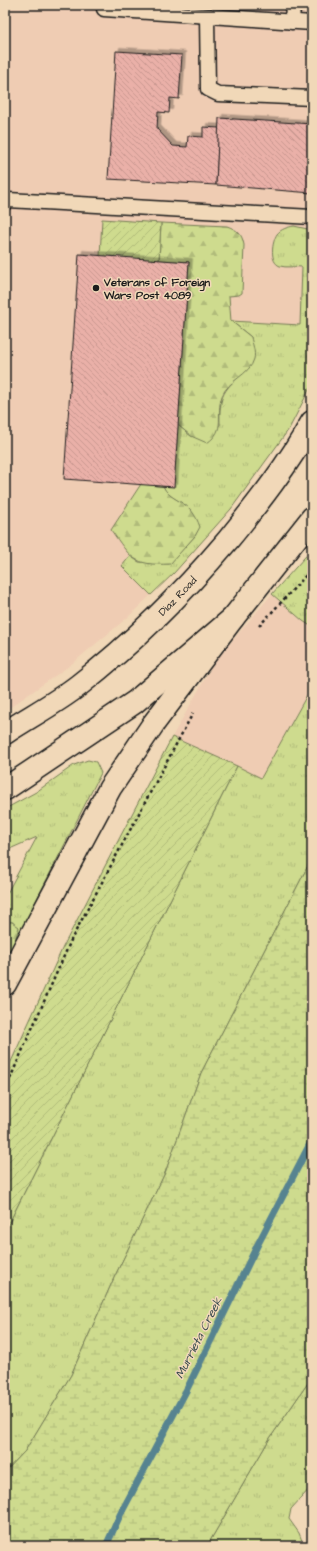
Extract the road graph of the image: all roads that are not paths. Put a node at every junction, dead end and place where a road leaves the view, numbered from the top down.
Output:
1 (293, 5) edge
2 (104, 9) dead end
3 (206, 16) junction
4 (292, 22) junction
5 (312, 23) edge
6 (312, 98) edge
7 (5, 203) edge
8 (312, 217) edge
9 (312, 422) edge
10 (312, 518) edge
11 (233, 618) junction
12 (5, 733) edge
13 (5, 790) edge
14 (5, 984) edge

1 - 4 lane
2 - 3 lane
3 - 4 lane
3 - 6 lane
4 - 5 lane
7 - 8 lane
9 - 12 main road, Diaz Road
10 - 11 main road
11 - 13 main road
11 - 14 main road

